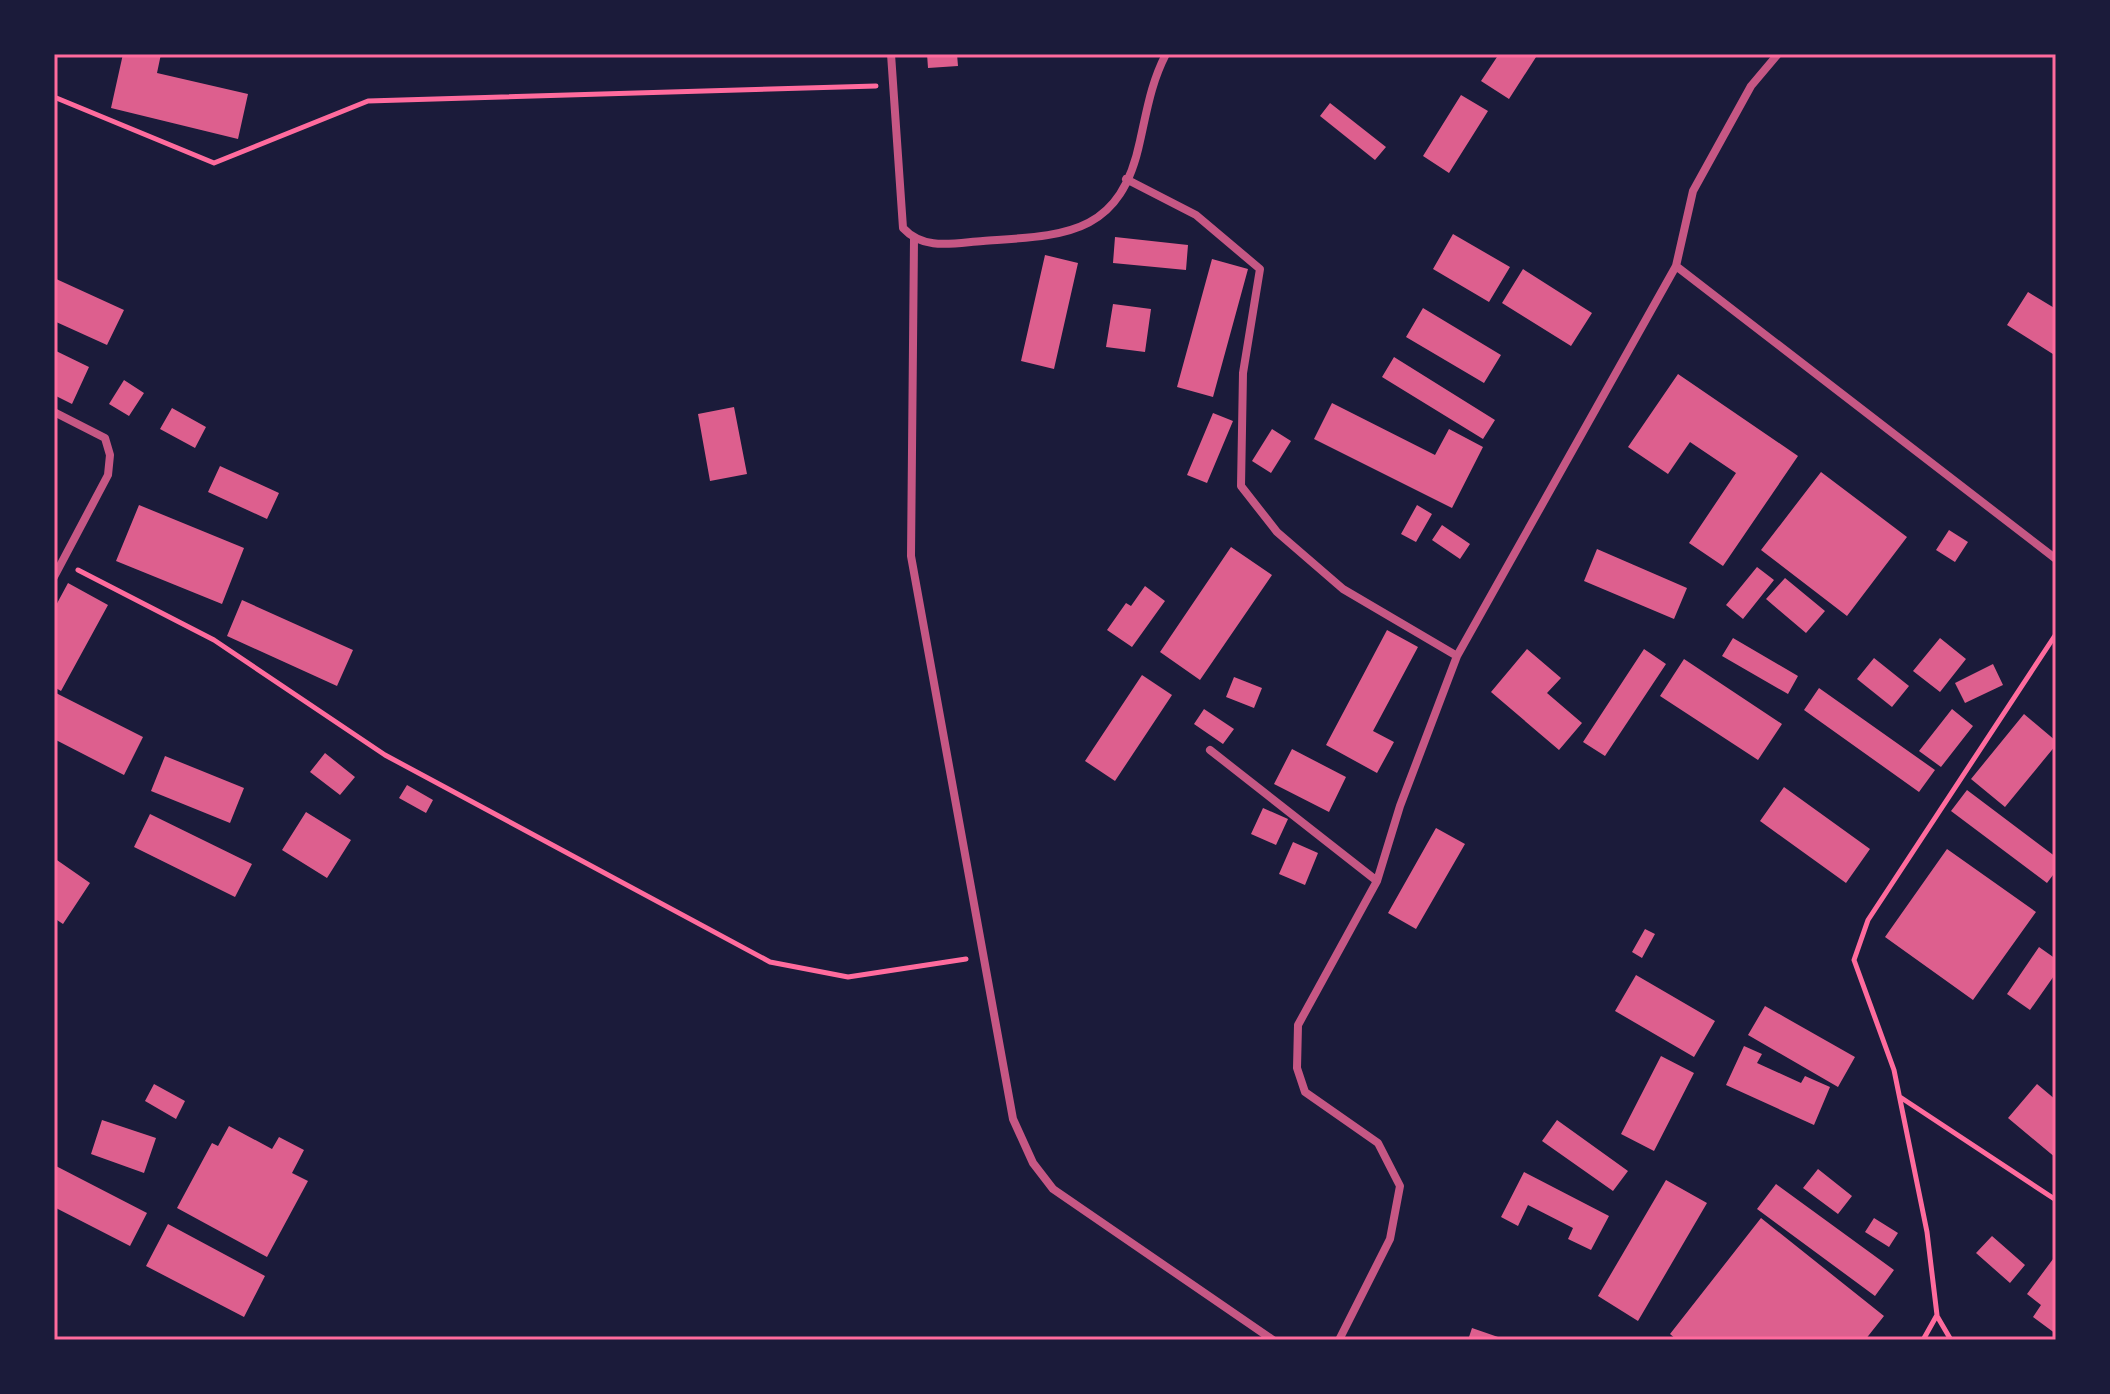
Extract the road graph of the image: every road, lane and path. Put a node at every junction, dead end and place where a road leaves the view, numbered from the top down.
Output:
1 (891, 54) edge
2 (1166, 54) edge
3 (1778, 54) edge
4 (893, 85) junction
5 (54, 97) edge
6 (1126, 179) junction
7 (914, 239) junction
8 (1676, 266) junction
9 (54, 412) edge
10 (2056, 559) edge
11 (63, 562) junction
12 (54, 577) edge
13 (2056, 634) edge
14 (1457, 656) junction
15 (1210, 750) dead end
16 (1377, 881) junction
17 (983, 957) junction
18 (1899, 1097) junction
19 (2056, 1200) edge
20 (1937, 1315) junction
21 (1273, 1340) edge
22 (1339, 1340) edge
23 (1923, 1340) edge
24 (1951, 1340) edge

1 - 4 street
2 - 6 street
3 - 8 street
4 - 5 path
4 - 7 street
6 - 7 street
6 - 14 street
7 - 17 street
8 - 10 street
8 - 14 street
9 - 11 street
11 - 12 street
11 - 17 path
13 - 18 path
14 - 16 street
15 - 16 street
16 - 22 street
17 - 21 street
18 - 19 path
18 - 20 path
20 - 23 path
20 - 24 path

